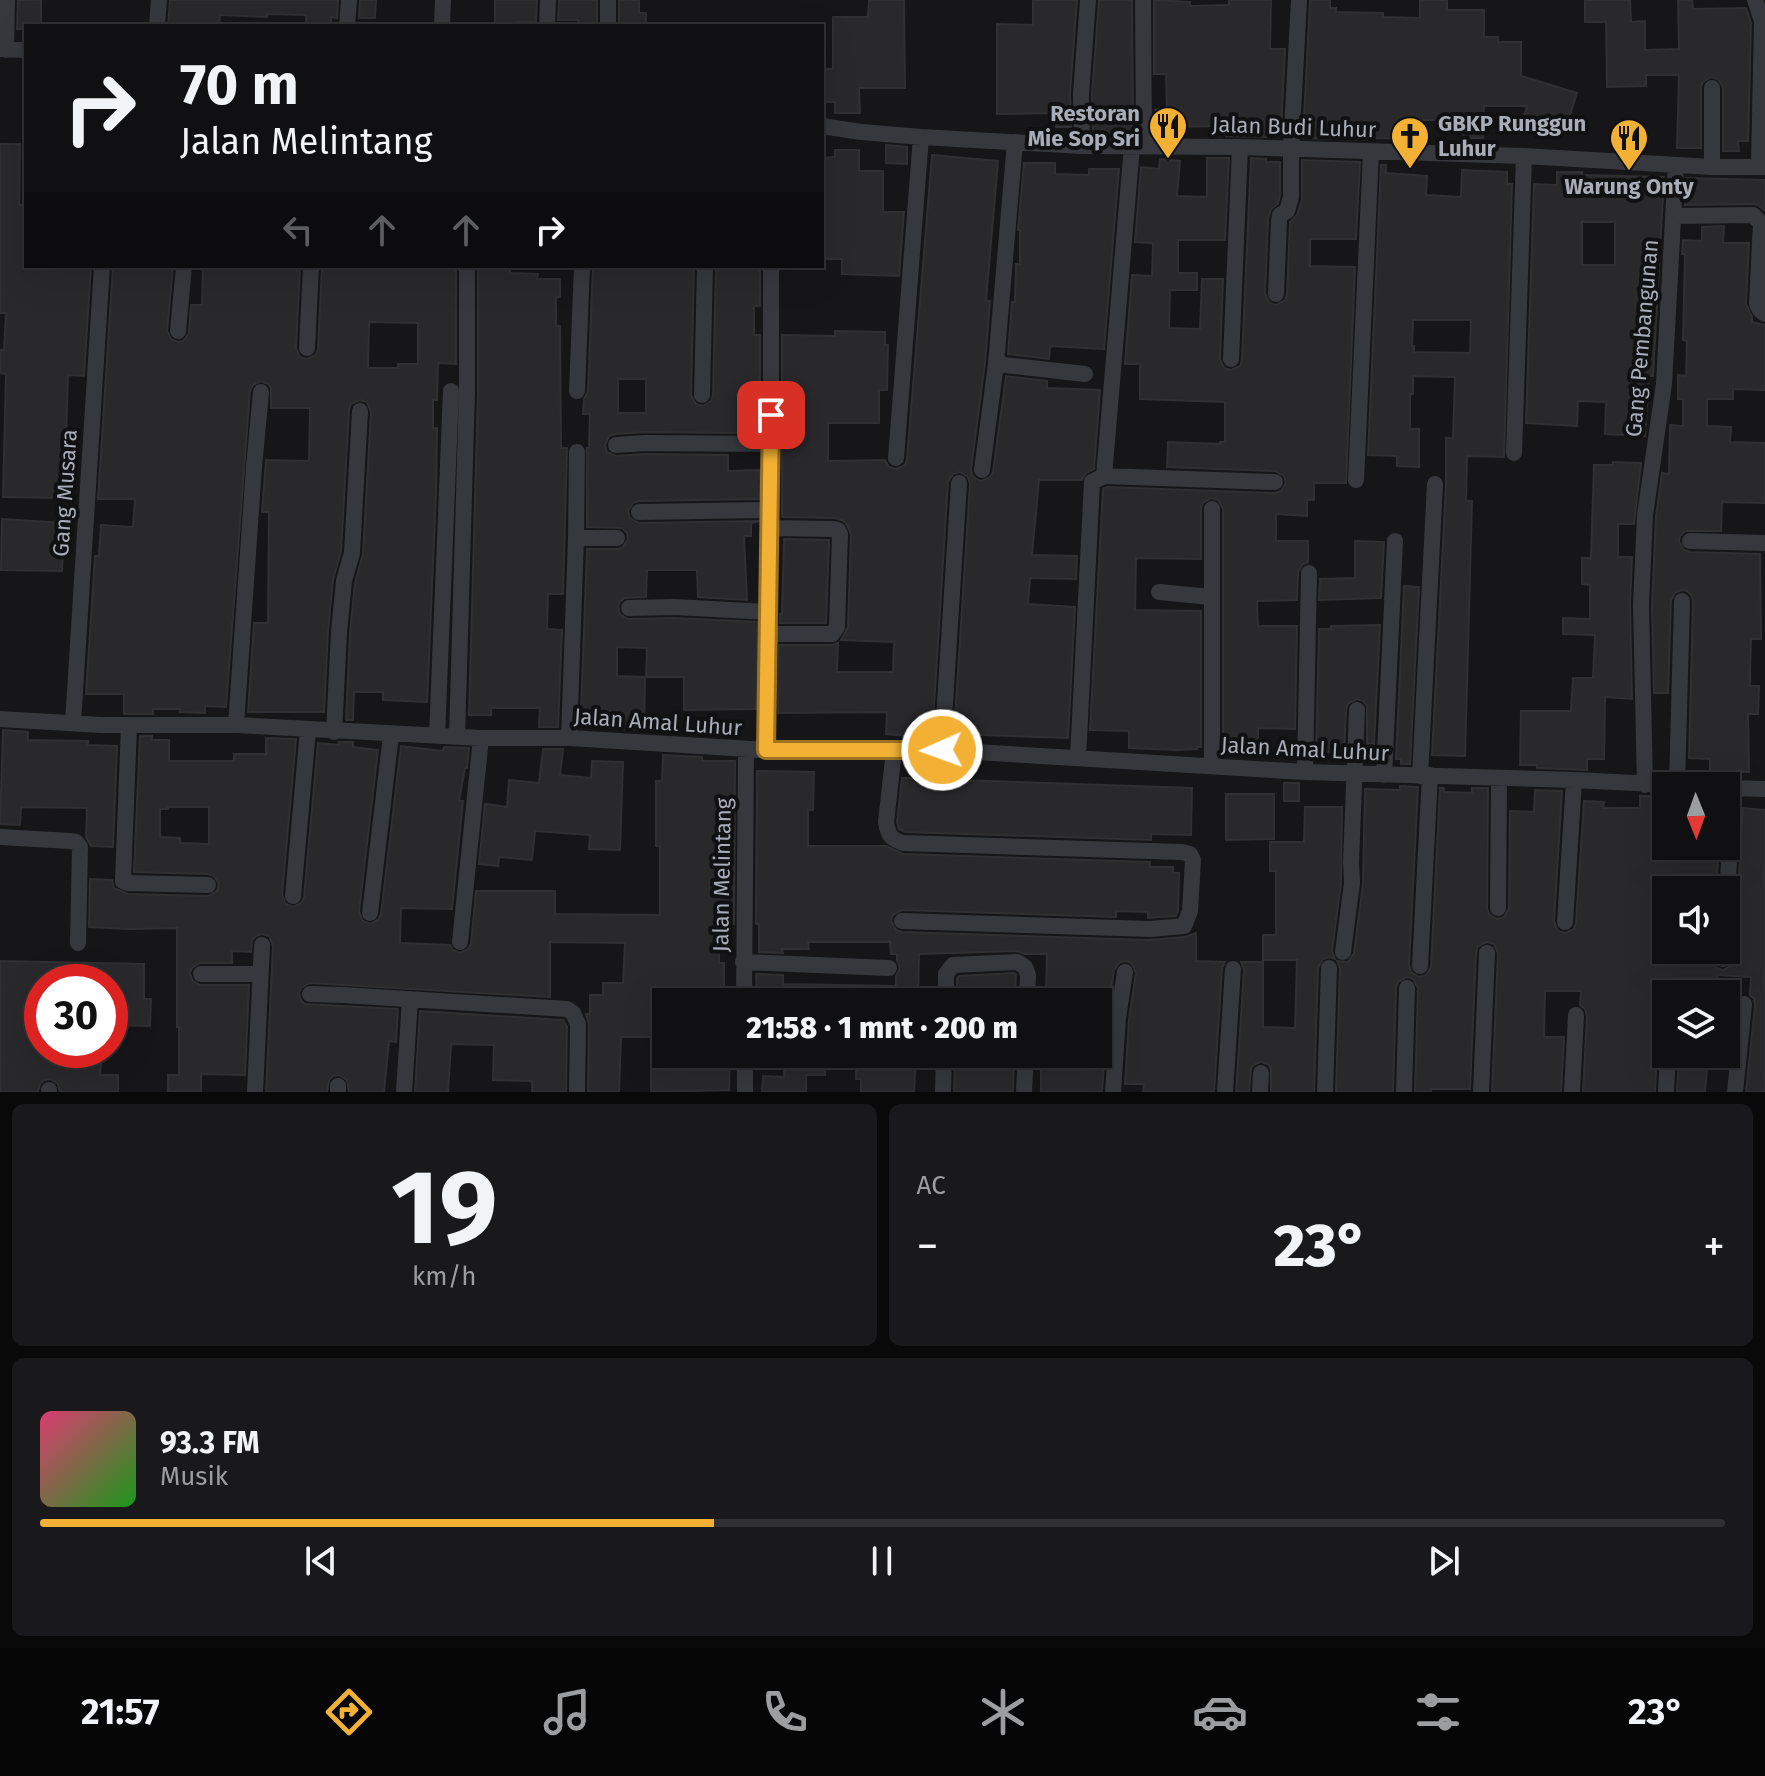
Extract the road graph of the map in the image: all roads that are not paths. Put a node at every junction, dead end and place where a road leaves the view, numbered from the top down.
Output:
1 (7, 0) edge
2 (159, 0) edge
3 (349, 0) edge
4 (443, 0) edge
5 (548, 0) edge
6 (608, 0) edge
7 (1088, 0) edge
8 (1143, 0) edge
9 (1299, 0) edge
10 (1755, 0) edge
11 (1763, 21) edge
12 (157, 24) edge
13 (347, 24) edge
14 (442, 24) edge
15 (547, 24) edge
16 (608, 24) edge
17 (3, 50) edge
18 (24, 50) edge
19 (1712, 88) dead end
20 (824, 126) edge
21 (921, 137) junction
22 (1015, 142) junction
23 (1082, 146) junction
24 (1138, 146) junction
25 (1240, 147) junction
26 (1291, 149) junction
27 (1371, 152) junction
28 (1524, 156) junction
29 (1676, 165) junction
30 (1762, 166) edge
31 (1712, 167) junction
32 (1673, 216) junction
33 (102, 268) edge
34 (184, 268) edge
35 (311, 268) edge
36 (467, 268) edge
37 (582, 268) edge
38 (705, 268) edge
39 (771, 268) edge
40 (1276, 294) dead end
41 (1765, 314) edge
42 (178, 331) dead end
43 (307, 348) dead end
44 (1231, 359) dead end
45 (996, 364) junction
46 (1085, 374) dead end
47 (451, 391) dead end
48 (577, 391) dead end
49 (261, 392) dead end
50 (702, 395) dead end
51 (360, 411) dead end
52 (771, 444) junction
53 (616, 445) dead end
54 (577, 452) dead end
55 (1514, 453) dead end
56 (896, 458) dead end
57 (982, 470) dead end
58 (1104, 476) junction
59 (1356, 480) dead end
60 (1275, 482) dead end
61 (959, 483) dead end
62 (1435, 484) dead end
63 (1212, 509) dead end
64 (771, 510) junction
65 (639, 512) dead end
66 (769, 528) junction
67 (576, 538) junction
68 (617, 538) dead end
69 (1395, 541) dead end
70 (1690, 541) dead end
71 (1765, 543) edge
72 (1309, 573) dead end
73 (1159, 592) dead end
74 (1211, 597) junction
75 (1682, 601) dead end
76 (629, 608) dead end
77 (769, 612) junction
78 (769, 634) junction
79 (1357, 710) dead end
80 (0, 719) edge
81 (73, 723) junction
82 (129, 725) junction
83 (236, 725) junction
84 (308, 730) junction
85 (334, 732) junction
86 (391, 735) junction
87 (437, 736) junction
88 (457, 737) junction
89 (481, 738) junction
90 (569, 738) junction
91 (746, 750) junction
92 (766, 750) junction
93 (942, 750) junction
94 (894, 751) junction
95 (1078, 758) junction
96 (1212, 766) junction
97 (1305, 772) junction
98 (1677, 772) edge
99 (1355, 774) junction
100 (1384, 775) junction
101 (1425, 776) junction
102 (1499, 779) junction
103 (1574, 780) junction
104 (1645, 785) junction
105 (1652, 785) edge
106 (1740, 788) edge
107 (1765, 789) edge
108 (0, 837) edge
109 (208, 885) dead end
110 (293, 896) dead end
111 (1498, 908) dead end
112 (370, 913) dead end
113 (902, 921) dead end
114 (1565, 922) dead end
115 (460, 942) dead end
116 (78, 943) dead end
117 (262, 945) dead end
118 (1343, 952) dead end
119 (1487, 953) dead end
120 (743, 962) junction
121 (1420, 966) dead end
122 (889, 968) dead end
123 (1329, 968) dead end
124 (1233, 969) dead end
125 (1125, 972) dead end
126 (201, 974) dead end
127 (260, 974) junction
128 (744, 988) edge
129 (946, 988) edge
130 (1028, 988) edge
131 (1407, 988) dead end
132 (310, 994) dead end
133 (410, 999) junction
134 (1744, 1004) dead end
135 (1576, 1015) dead end
136 (745, 1068) edge
137 (944, 1068) edge
138 (1025, 1068) edge
139 (1667, 1068) edge
140 (1261, 1073) dead end
141 (255, 1092) edge
142 (404, 1092) edge
143 (577, 1092) edge
144 (745, 1092) edge
145 (943, 1092) edge
146 (1024, 1092) edge
147 (1113, 1092) edge
148 (1225, 1092) edge
149 (1260, 1092) edge
150 (1325, 1092) edge
151 (1404, 1092) edge
152 (1481, 1092) edge
153 (1572, 1092) edge
154 (1666, 1092) edge
155 (1735, 1092) edge

1 - 17 street
2 - 12 street
3 - 13 street
4 - 14 street
5 - 15 street
6 - 16 street
7 - 23 street
8 - 24 street
9 - 26 street
10 - 11 street
11 - 30 street
17 - 18 street
19 - 31 street
20 - 21 street, Jalan Budi Luhur
21 - 22 street, Jalan Budi Luhur
21 - 56 street
22 - 23 street, Jalan Budi Luhur
22 - 45 street
23 - 24 street, Jalan Budi Luhur
24 - 25 street, Jalan Budi Luhur
24 - 58 street
25 - 26 street, Jalan Budi Luhur
25 - 44 street
26 - 27 street, Jalan Budi Luhur
26 - 40 street
27 - 28 street, Jalan Budi Luhur
27 - 59 street
28 - 29 street, Jalan Budi Luhur
28 - 55 street
29 - 31 street, Jalan Budi Luhur
29 - 32 street, Gang Pembangunan
30 - 31 street, Jalan Budi Luhur
32 - 41 street
32 - 104 street, Gang Pembangunan
33 - 81 street, Gang Musara
34 - 42 street
35 - 43 street
36 - 88 street
37 - 48 street
38 - 50 street
39 - 52 street
45 - 46 street
45 - 57 street
47 - 87 street
49 - 83 street
51 - 85 street
52 - 53 street
52 - 64 street
54 - 67 street
58 - 60 street
58 - 95 street
61 - 93 street
62 - 101 street
63 - 74 street
64 - 65 street
64 - 66 street
66 - 77 street
66 - 78 street
67 - 68 street
67 - 90 street
69 - 100 street
70 - 71 street
72 - 97 street
73 - 74 street
74 - 96 street
75 - 98 street
76 - 77 street
77 - 78 street
78 - 92 street
79 - 99 street
80 - 81 street, Jalan Amal Luhur
81 - 82 street, Jalan Amal Luhur
82 - 83 street, Jalan Amal Luhur
82 - 109 street
83 - 84 street, Jalan Amal Luhur
84 - 85 street, Jalan Amal Luhur
84 - 110 street
85 - 86 street, Jalan Amal Luhur
86 - 87 street, Jalan Amal Luhur
86 - 112 street
87 - 88 street, Jalan Amal Luhur
88 - 89 street, Jalan Amal Luhur
89 - 90 street, Jalan Amal Luhur
89 - 115 street
90 - 91 street, Jalan Amal Luhur
91 - 92 street, Jalan Amal Luhur
91 - 120 street, Jalan Melintang
92 - 94 street, Jalan Amal Luhur
93 - 94 street, Jalan Amal Luhur
93 - 95 street, Jalan Amal Luhur
94 - 113 street
95 - 96 street, Jalan Amal Luhur
96 - 97 street, Jalan Amal Luhur
97 - 99 street, Jalan Amal Luhur
99 - 100 street, Jalan Amal Luhur
99 - 118 street
100 - 101 street, Jalan Amal Luhur
101 - 102 street, Jalan Amal Luhur
101 - 121 street
102 - 103 street, Jalan Amal Luhur
102 - 111 street
103 - 104 street, Jalan Amal Luhur
103 - 114 street
104 - 105 street, Jalan Amal Luhur
106 - 107 street
108 - 116 street
117 - 127 street
119 - 152 street
120 - 122 street
120 - 128 street, Jalan Melintang
123 - 150 street
124 - 148 street
125 - 147 street
126 - 127 street
127 - 141 street
129 - 130 street
131 - 151 street
132 - 133 street
133 - 142 street
133 - 143 street
134 - 155 street
135 - 153 street
136 - 144 street
137 - 145 street
138 - 146 street
139 - 154 street
140 - 149 street

